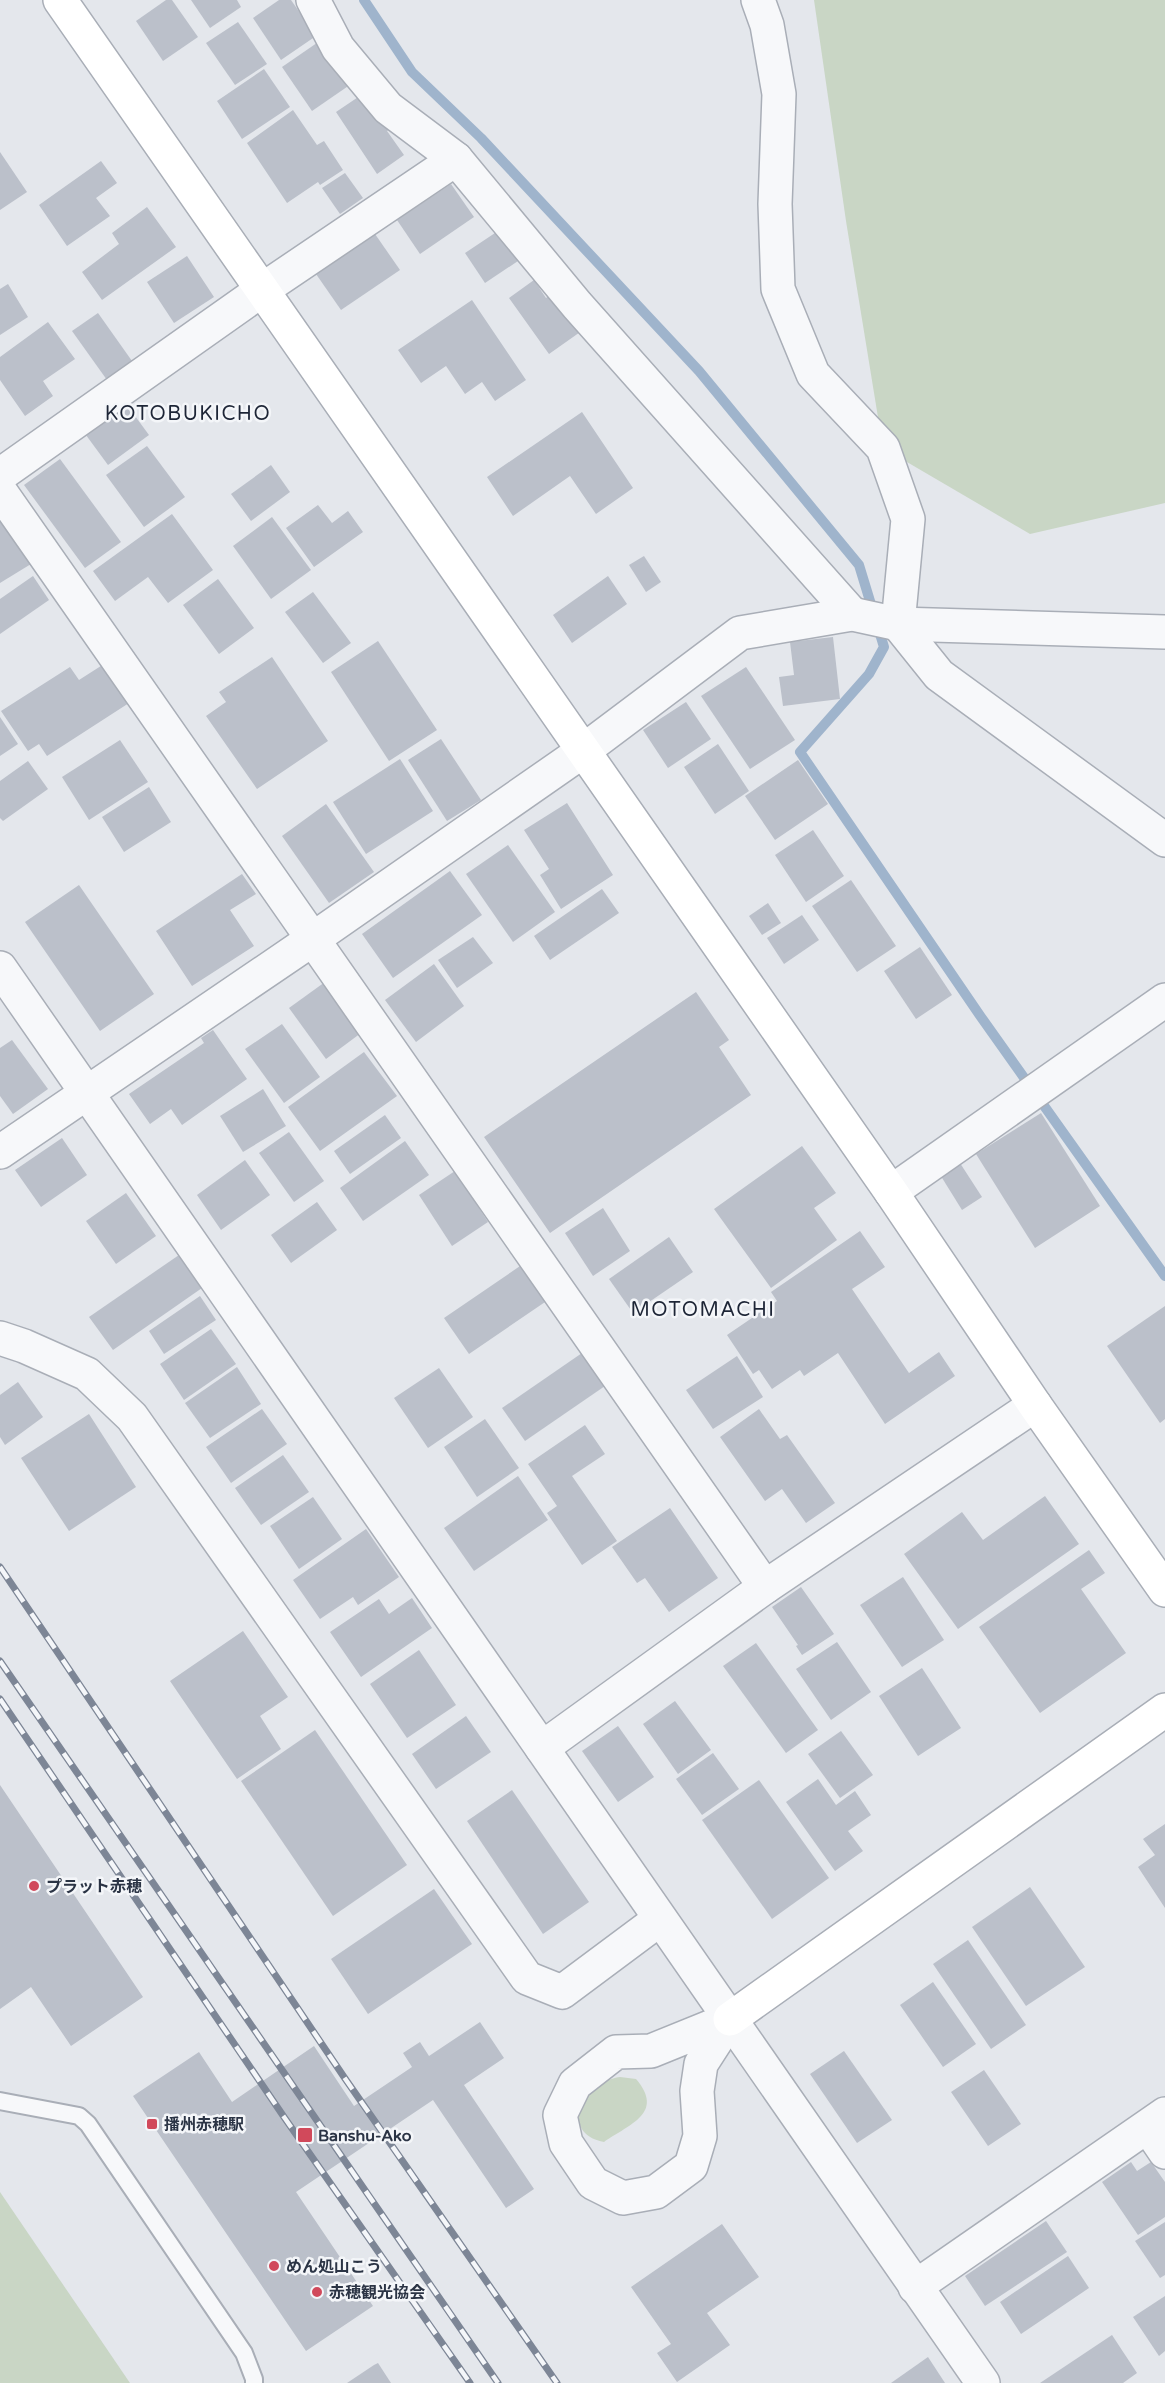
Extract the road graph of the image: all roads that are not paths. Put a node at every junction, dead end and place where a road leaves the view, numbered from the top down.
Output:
1 (60, 0) edge
2 (313, 0) edge
3 (758, 0) edge
4 (456, 159) junction
5 (262, 290) junction
6 (0, 475) edge
7 (0, 491) edge
8 (852, 614) junction
9 (898, 624) junction
10 (1165, 632) edge
11 (583, 751) junction
12 (1165, 840) edge
13 (313, 939) junction
14 (0, 968) edge
15 (1162, 1009) edge
16 (88, 1092) junction
17 (0, 1152) edge
18 (891, 1192) junction
19 (0, 1338) edge
20 (1035, 1405) junction
21 (765, 1587) junction
22 (1165, 1590) edge
23 (1165, 1710) edge
24 (542, 1748) junction
25 (660, 1919) junction
26 (730, 2019) junction
27 (0, 2101) edge
28 (1159, 2131) edge
29 (915, 2287) junction
30 (254, 2383) edge
31 (982, 2383) edge

1 - 5 street
2 - 4 street
3 - 9 street
4 - 5 street
4 - 8 street
5 - 6 street
5 - 11 street
7 - 13 street
8 - 9 street
8 - 11 street
9 - 10 street
9 - 12 street
11 - 13 street
11 - 18 street
13 - 16 street
13 - 21 street
14 - 16 street
15 - 18 street
16 - 17 street
16 - 24 street
18 - 20 street
19 - 25 street
20 - 21 street
20 - 22 street
21 - 24 street
23 - 26 street
24 - 25 street
25 - 26 street
26 - 26 street
26 - 29 street
27 - 30 lane
28 - 29 street
29 - 31 street

